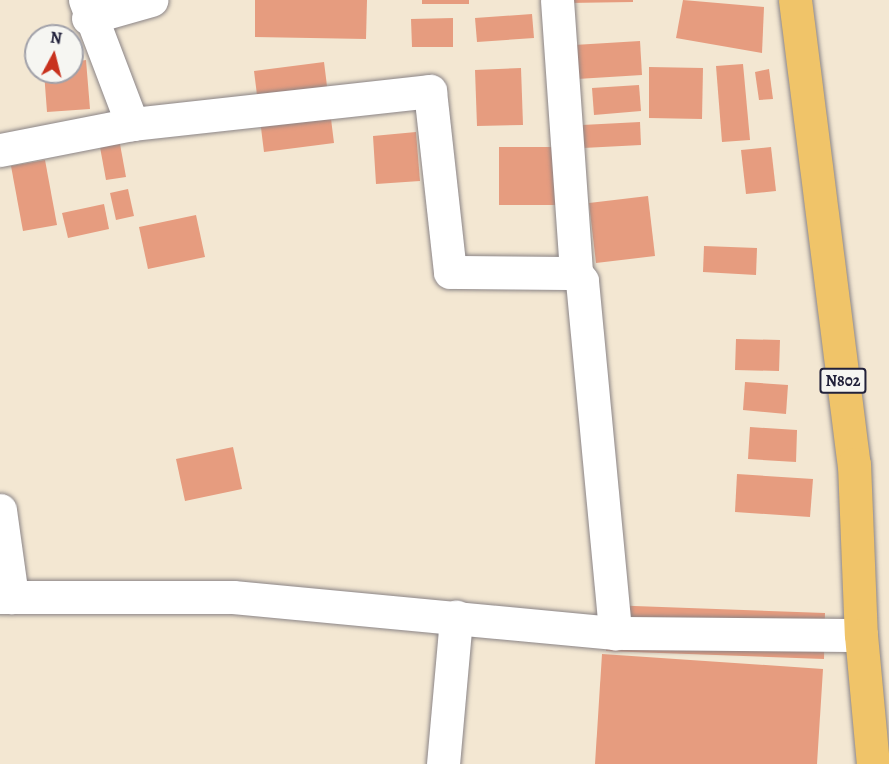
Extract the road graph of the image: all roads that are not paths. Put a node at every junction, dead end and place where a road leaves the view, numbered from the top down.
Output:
1 (151, 0) edge
2 (556, 0) edge
3 (795, 0) edge
4 (87, 9) edge
5 (132, 124) junction
6 (0, 150) edge
7 (576, 273) junction
8 (0, 510) edge
9 (6, 597) edge
10 (456, 616) junction
11 (615, 633) junction
12 (861, 634) junction
13 (443, 764) edge
14 (873, 764) edge

1 - 4 street
2 - 7 street
3 - 12 highway, N802
4 - 5 street
5 - 6 street
5 - 7 street
7 - 11 street
8 - 9 street
9 - 10 street
10 - 11 street
10 - 13 street
11 - 12 street
12 - 14 highway, N802

